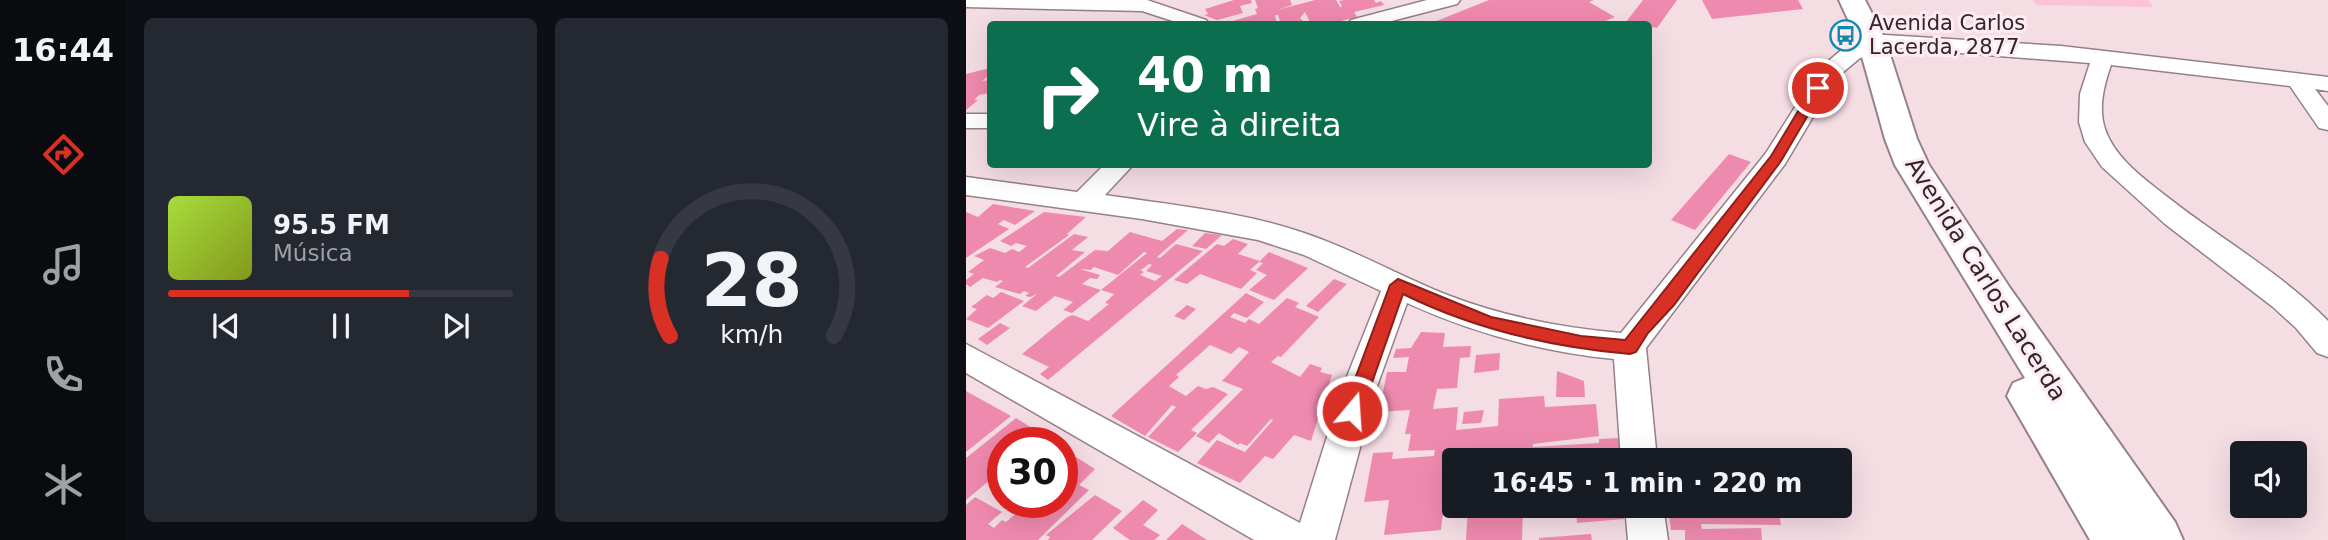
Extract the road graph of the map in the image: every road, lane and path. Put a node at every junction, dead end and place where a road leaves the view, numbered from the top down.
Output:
1 (1187, 0) edge
2 (1450, 0) edge
3 (1830, 0) edge
4 (1852, 0) edge
5 (966, 2) edge
6 (1157, 8) junction
7 (1191, 21) edge
8 (1370, 21) edge
9 (1862, 45) junction
10 (2103, 58) junction
11 (2298, 82) junction
12 (2328, 84) edge
13 (966, 121) edge
14 (987, 121) edge
15 (2328, 123) edge
16 (1117, 168) edge
17 (966, 186) edge
18 (1084, 201) junction
19 (1398, 285) junction
20 (2296, 306) junction
21 (2328, 320) edge
22 (2328, 344) edge
23 (1630, 347) junction
24 (966, 357) edge
25 (1638, 448) edge
26 (1645, 518) edge
27 (1292, 540) edge
28 (1315, 540) edge
29 (1648, 540) edge
30 (2119, 540) edge
31 (2157, 540) edge

1 - 6 street
2 - 8 street
3 - 9 main road, Avenida Carlos Lacerda
4 - 9 main road, Avenida Carlos Lacerda
5 - 6 street
6 - 7 street
9 - 10 street
9 - 23 street
9 - 30 main road, Avenida Carlos Lacerda
9 - 31 main road, Avenida Carlos Lacerda
10 - 11 street
10 - 20 street
11 - 12 street
11 - 15 street
13 - 14 street
16 - 18 street
17 - 18 street
18 - 19 street
19 - 23 street
19 - 28 street
20 - 21 street
20 - 22 street
23 - 25 street
24 - 27 street
26 - 29 street

